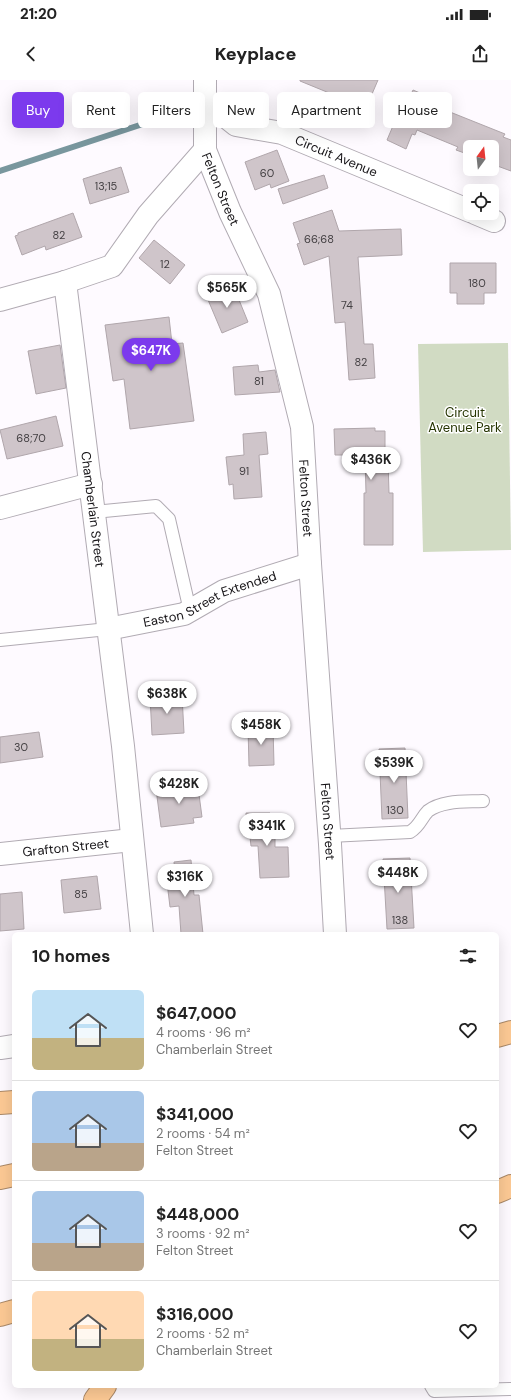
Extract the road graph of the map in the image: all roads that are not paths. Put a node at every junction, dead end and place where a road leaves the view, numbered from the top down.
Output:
1 (205, 91) edge
2 (205, 150) junction
3 (463, 208) edge
4 (65, 282) junction
5 (0, 300) edge
6 (91, 484) junction
7 (0, 508) edge
8 (94, 512) junction
9 (310, 564) junction
10 (190, 611) junction
11 (108, 629) junction
12 (0, 640) edge
13 (483, 801) dead end
14 (330, 836) junction
15 (132, 840) junction
16 (0, 854) edge
17 (142, 932) edge
18 (335, 932) edge
19 (511, 1032) edge
20 (499, 1035) edge
21 (12, 1046) edge
22 (0, 1048) edge
23 (12, 1102) edge
24 (0, 1103) edge
25 (511, 1172) edge
26 (12, 1175) edge
27 (499, 1175) edge
28 (0, 1178) edge
29 (511, 1186) edge
30 (499, 1191) edge
31 (12, 1312) edge
32 (0, 1315) edge
33 (103, 1388) edge
34 (432, 1388) edge
35 (511, 1389) edge
36 (94, 1400) edge

1 - 2 street, Felton Street
1 - 3 street, Circuit Avenue
2 - 4 street
2 - 9 street, Felton Street
4 - 5 street
4 - 6 street, Chamberlain Street
6 - 7 street
6 - 8 street, Chamberlain Street
8 - 10 lane
8 - 11 street, Chamberlain Street
9 - 10 street, Easton Street Extended
9 - 14 street, Felton Street
10 - 11 street, Easton Street Extended
11 - 12 lane
11 - 15 street, Chamberlain Street
13 - 14 lane
14 - 18 street, Felton Street
15 - 16 street, Grafton Street
15 - 17 street, Chamberlain Street
19 - 20 highway
21 - 22 street
23 - 24 highway
25 - 27 highway
26 - 28 highway
29 - 30 highway
31 - 32 highway
33 - 36 highway
34 - 35 lane

